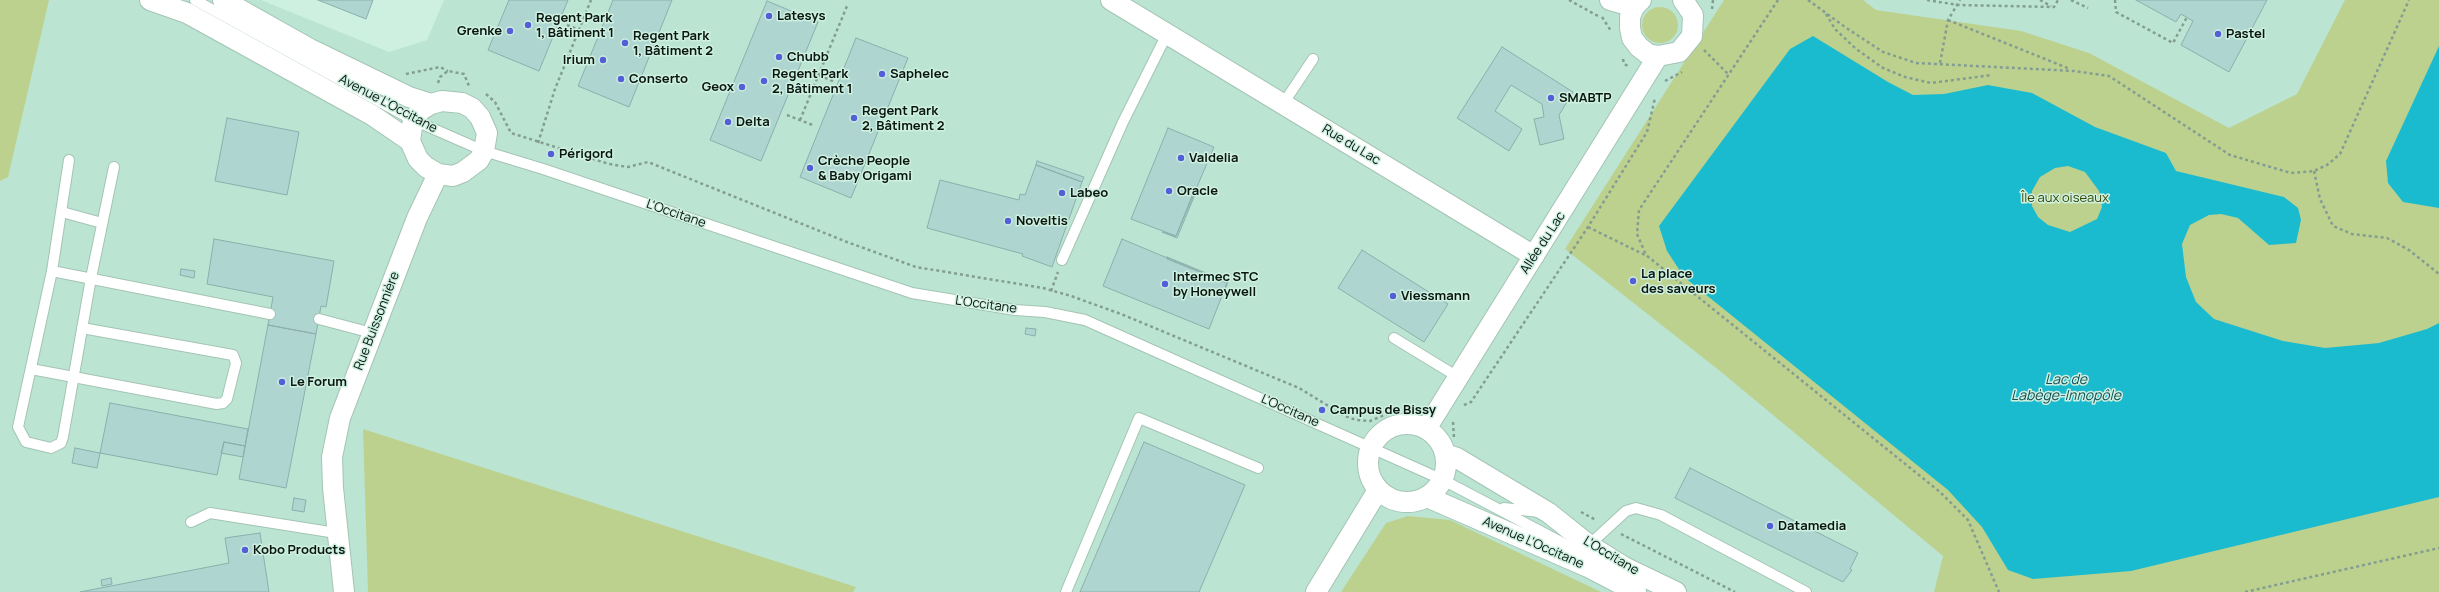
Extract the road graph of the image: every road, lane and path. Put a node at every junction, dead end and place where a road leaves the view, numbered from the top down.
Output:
1 (150, 0) edge
2 (195, 0) edge
3 (223, 0) edge
4 (591, 0) edge
5 (1111, 0) edge
6 (1568, 0) edge
7 (1610, 0) edge
8 (1778, 0) edge
9 (1808, 0) edge
10 (1927, 0) edge
11 (1960, 0) edge
12 (2040, 0) edge
13 (2058, 0) edge
14 (2071, 0) edge
15 (2115, 0) edge
16 (2409, 0) edge
17 (1688, 2) edge
18 (1637, 4) edge
19 (1958, 5) junction
20 (847, 6) dead end
21 (2054, 7) junction
22 (2088, 8) dead end
23 (1825, 12) junction
24 (1602, 18) dead end
25 (2187, 18) dead end
26 (1948, 20) junction
27 (567, 25) dead end
28 (579, 30) junction
29 (1168, 34) junction
30 (594, 36) dead end
31 (1700, 55) dead end
32 (1658, 56) junction
33 (1313, 59) dead end
34 (1940, 63) junction
35 (1687, 70) dead end
36 (448, 71) junction
37 (808, 71) dead end
38 (2074, 71) junction
39 (1728, 74) junction
40 (403, 75) dead end
41 (818, 75) junction
42 (1992, 75) dead end
43 (833, 81) dead end
44 (1663, 82) dead end
45 (474, 88) dead end
46 (484, 92) dead end
47 (1656, 95) dead end
48 (433, 96) junction
49 (1283, 104) junction
50 (787, 115) dead end
51 (412, 120) junction
52 (800, 120) junction
53 (815, 126) dead end
54 (410, 141) junction
55 (538, 142) junction
56 (484, 151) junction
57 (69, 160) dead end
58 (114, 167) dead end
59 (2314, 172) junction
60 (438, 174) junction
61 (591, 185) joint
62 (62, 212) junction
63 (102, 223) junction
64 (1588, 227) junction
65 (1646, 255) junction
66 (1534, 256) junction
67 (1062, 260) joint
68 (52, 271) junction
69 (2439, 274) edge
70 (91, 278) junction
71 (1051, 291) junction
72 (270, 314) dead end
73 (319, 319) dead end
74 (82, 328) junction
75 (372, 333) junction
76 (1394, 338) dead end
77 (1492, 362) dead end
78 (1496, 364) junction
79 (31, 370) junction
80 (1458, 377) junction
81 (73, 378) junction
82 (1480, 381) dead end
83 (1484, 383) junction
84 (1446, 408) junction
85 (1426, 429) junction
86 (1451, 448) junction
87 (1371, 449) junction
88 (1258, 468) dead end
89 (1443, 480) junction
90 (1378, 490) junction
91 (1427, 497) junction
92 (1492, 505) junction
93 (1575, 510) dead end
94 (1549, 513) junction
95 (191, 522) dead end
96 (1609, 527) junction
97 (336, 533) junction
98 (1589, 545) junction
99 (2439, 548) edge
100 (344, 592) edge
101 (1066, 592) edge
102 (1316, 592) edge
103 (1636, 592) edge
104 (1656, 592) edge
105 (1676, 592) edge
106 (1735, 592) edge
107 (1806, 592) edge
108 (1999, 592) edge
109 (2245, 592) edge

1 - 54 street, Avenue L'Occitane
2 - 51 lane, Avenue L'Occitane
3 - 48 street, Avenue L'Occitane
4 - 28 path
5 - 29 street, Rue du Lac
6 - 24 path
7 - 18 street
8 - 39 path
9 - 23 path
10 - 19 path
11 - 19 path
12 - 21 path
13 - 21 path
14 - 22 path
15 - 25 path
16 - 59 path
17 - 32 street
18 - 32 street
19 - 21 path
19 - 26 path
20 - 41 path
23 - 34 path
23 - 42 path
26 - 34 path
26 - 38 path
27 - 28 path
28 - 30 path
28 - 55 path
29 - 49 street, Rue du Lac
29 - 67 lane
31 - 39 path
32 - 66 street, Allée du Lac
33 - 49 lane
34 - 38 path
35 - 44 path
36 - 40 path
36 - 45 path
36 - 48 path
37 - 41 path
38 - 59 path
39 - 65 path
41 - 43 path
41 - 52 path
46 - 55 path
47 - 64 path
48 - 51 street
48 - 56 street
49 - 66 street, Rue du Lac
50 - 52 path
51 - 54 street
51 - 56 lane, Avenue L'Occitane
52 - 53 path
54 - 60 street
55 - 71 path
56 - 60 street
56 - 61 lane, Avenue L'Occitane
57 - 62 lane
58 - 63 lane
59 - 69 path
60 - 75 street, Rue Buissonnière
61 - 87 lane, L'Occitane
62 - 63 lane
62 - 68 lane
63 - 70 lane
64 - 65 path
64 - 78 path
65 - 108 path
66 - 80 street, Allée du Lac
67 - 71 path
68 - 70 lane
68 - 79 lane
70 - 72 lane
70 - 74 lane
71 - 84 path
73 - 75 lane
74 - 81 lane
74 - 81 lane
75 - 97 street, Rue Buissonnière
76 - 80 lane
77 - 78 path
78 - 83 path
79 - 81 lane
79 - 81 lane
80 - 84 street, Allée du Lac
82 - 83 path
83 - 84 path
84 - 85 street, Allée du Lac
84 - 86 path
85 - 86 street
85 - 87 street
86 - 89 street
86 - 94 street
87 - 89 lane, Avenue L'Occitane
87 - 90 street
88 - 101 lane
89 - 91 street
89 - 92 lane, Avenue L'Occitane
90 - 91 street
90 - 102 street
91 - 103 street, Avenue L'Occitane
92 - 94 lane, Avenue L'Occitane
92 - 104 lane, Avenue L'Occitane
93 - 96 path
94 - 98 street, L'Occitane
95 - 97 lane
96 - 98 lane
96 - 106 path
96 - 107 lane
97 - 100 street, Rue Buissonnière
98 - 105 street, L'Occitane
99 - 109 path

